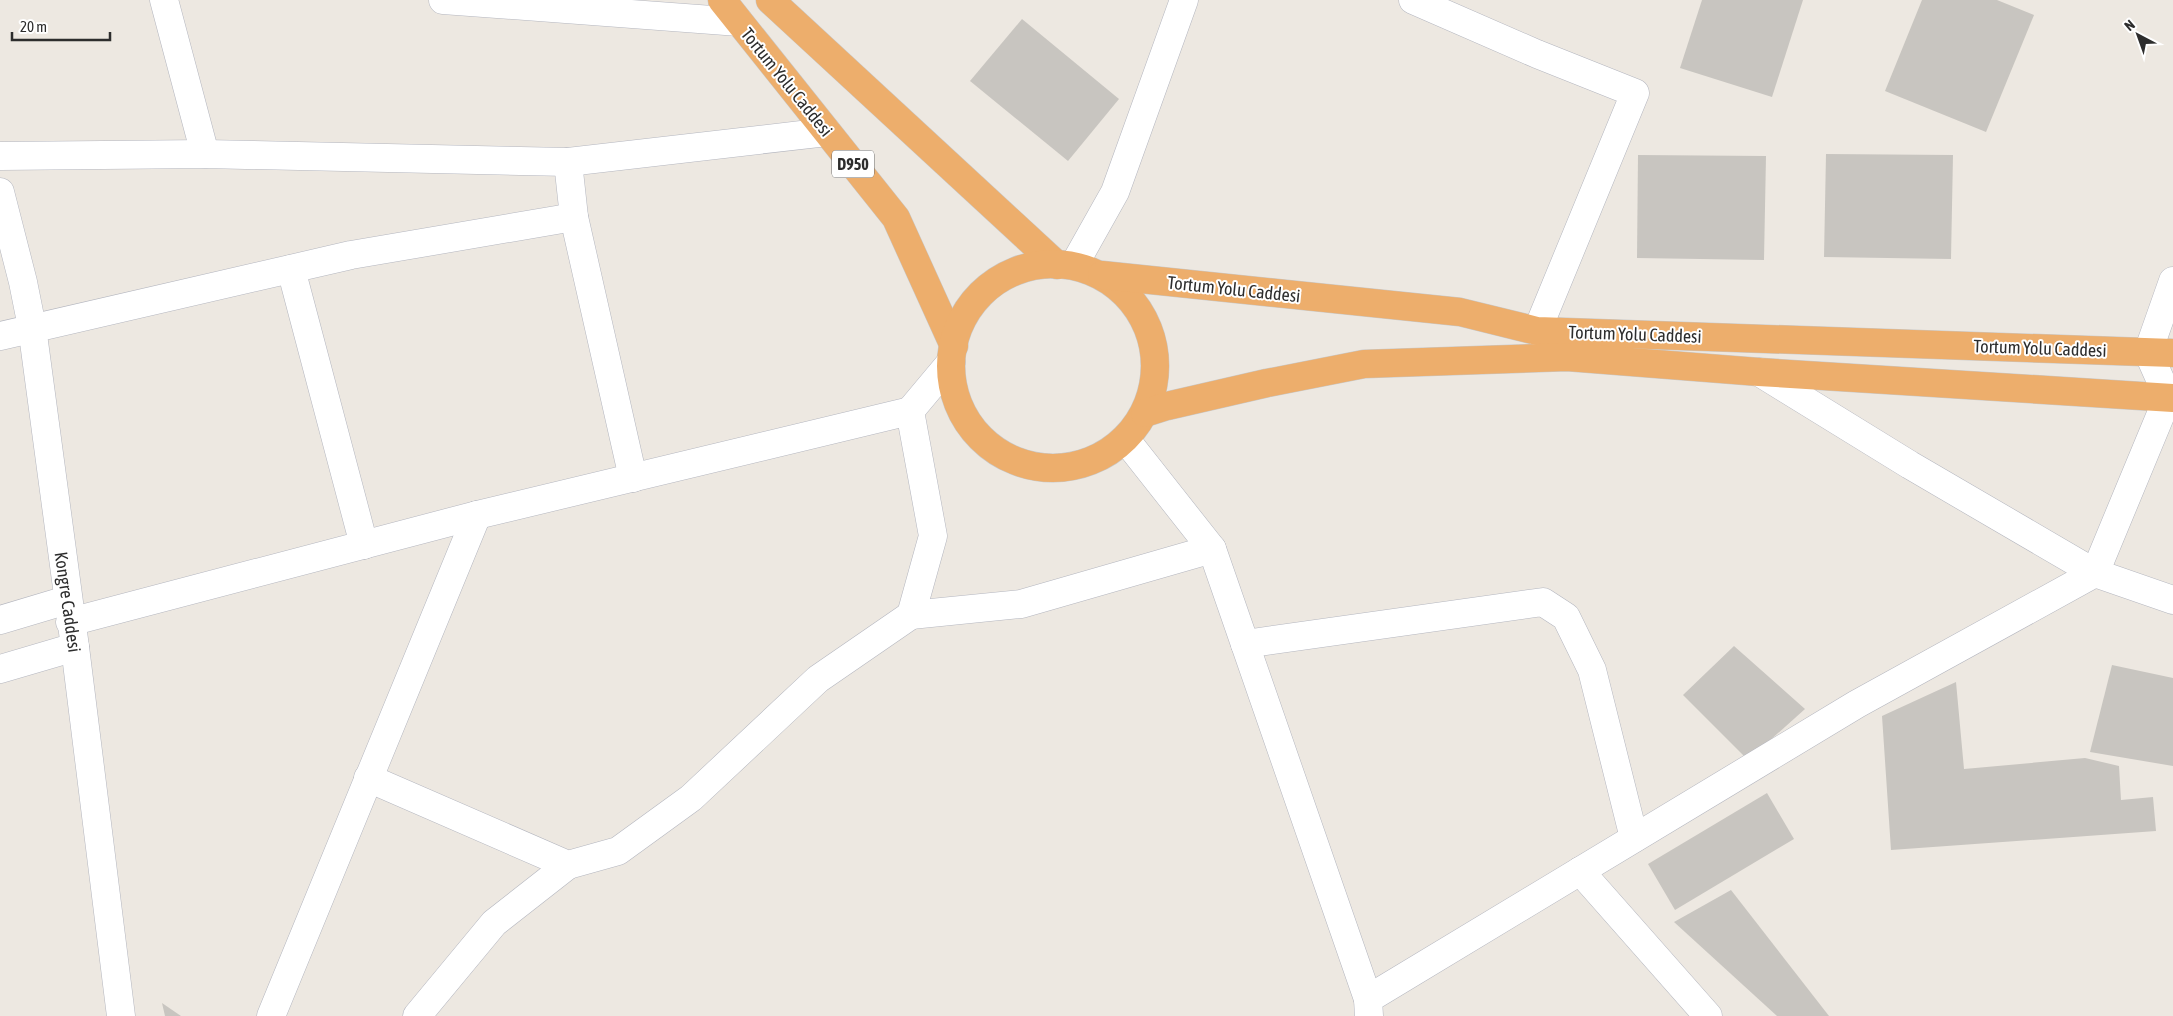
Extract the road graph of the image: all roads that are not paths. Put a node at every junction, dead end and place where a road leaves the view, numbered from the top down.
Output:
1 (164, 0) edge
2 (443, 0) edge
3 (722, 0) edge
4 (770, 0) edge
5 (1184, 0) edge
6 (1413, 0) edge
7 (739, 22) junction
8 (827, 132) junction
9 (205, 154) junction
10 (0, 156) edge
11 (568, 162) junction
12 (0, 192) edge
13 (574, 217) junction
14 (1066, 265) junction
15 (291, 269) junction
16 (1102, 275) junction
17 (2173, 281) edge
18 (32, 327) junction
19 (1537, 331) junction
20 (0, 336) edge
21 (2161, 352) edge
22 (952, 354) junction
23 (1759, 372) junction
24 (2171, 398) edge
25 (910, 411) junction
26 (1145, 413) junction
27 (1126, 440) junction
28 (633, 478) junction
29 (477, 515) junction
30 (364, 544) junction
31 (1212, 549) junction
32 (2095, 573) junction
33 (2173, 600) edge
34 (911, 614) junction
35 (0, 620) edge
36 (71, 623) junction
37 (1245, 644) junction
38 (0, 669) edge
39 (368, 778) junction
40 (1634, 838) junction
41 (568, 865) junction
42 (1580, 871) junction
43 (1368, 1007) edge
44 (121, 1016) edge
45 (271, 1016) edge
46 (417, 1016) edge
47 (1708, 1016) edge

1 - 9 street
2 - 7 street
3 - 7 highway, Tortum Yolu Caddesi / D950
4 - 14 highway, Tortum Yolu Caddesi
5 - 14 street
6 - 19 street
7 - 8 highway, Tortum Yolu Caddesi / D950
8 - 11 street
8 - 22 highway, Tortum Yolu Caddesi / D950
9 - 10 street
9 - 11 street
11 - 13 street
12 - 18 street, Kongre Caddesi
13 - 15 street
13 - 28 street
14 - 16 highway, Tortum Yolu Caddesi
14 - 22 highway, Tortum Yolu Caddesi
15 - 18 street
15 - 30 street
16 - 19 highway, Tortum Yolu Caddesi
16 - 26 highway, Tortum Yolu Caddesi
17 - 21 street
18 - 20 street
18 - 36 street, Kongre Caddesi
19 - 21 highway, Tortum Yolu Caddesi
21 - 24 street
22 - 25 street
22 - 27 highway, Tortum Yolu Caddesi
23 - 24 highway, Tortum Yolu Caddesi
23 - 26 highway, Tortum Yolu Caddesi
23 - 32 street
24 - 32 street
25 - 28 street
25 - 34 street
26 - 27 highway, Tortum Yolu Caddesi
27 - 31 street
28 - 29 street
29 - 30 street
29 - 39 street
30 - 36 street
31 - 34 street
31 - 37 street
32 - 33 street
32 - 40 street
34 - 41 street
35 - 36 street
36 - 38 street
36 - 44 street, Kongre Caddesi
37 - 40 street
37 - 43 street
39 - 41 street
39 - 45 street
40 - 42 street
41 - 46 street
42 - 43 street
42 - 47 street

